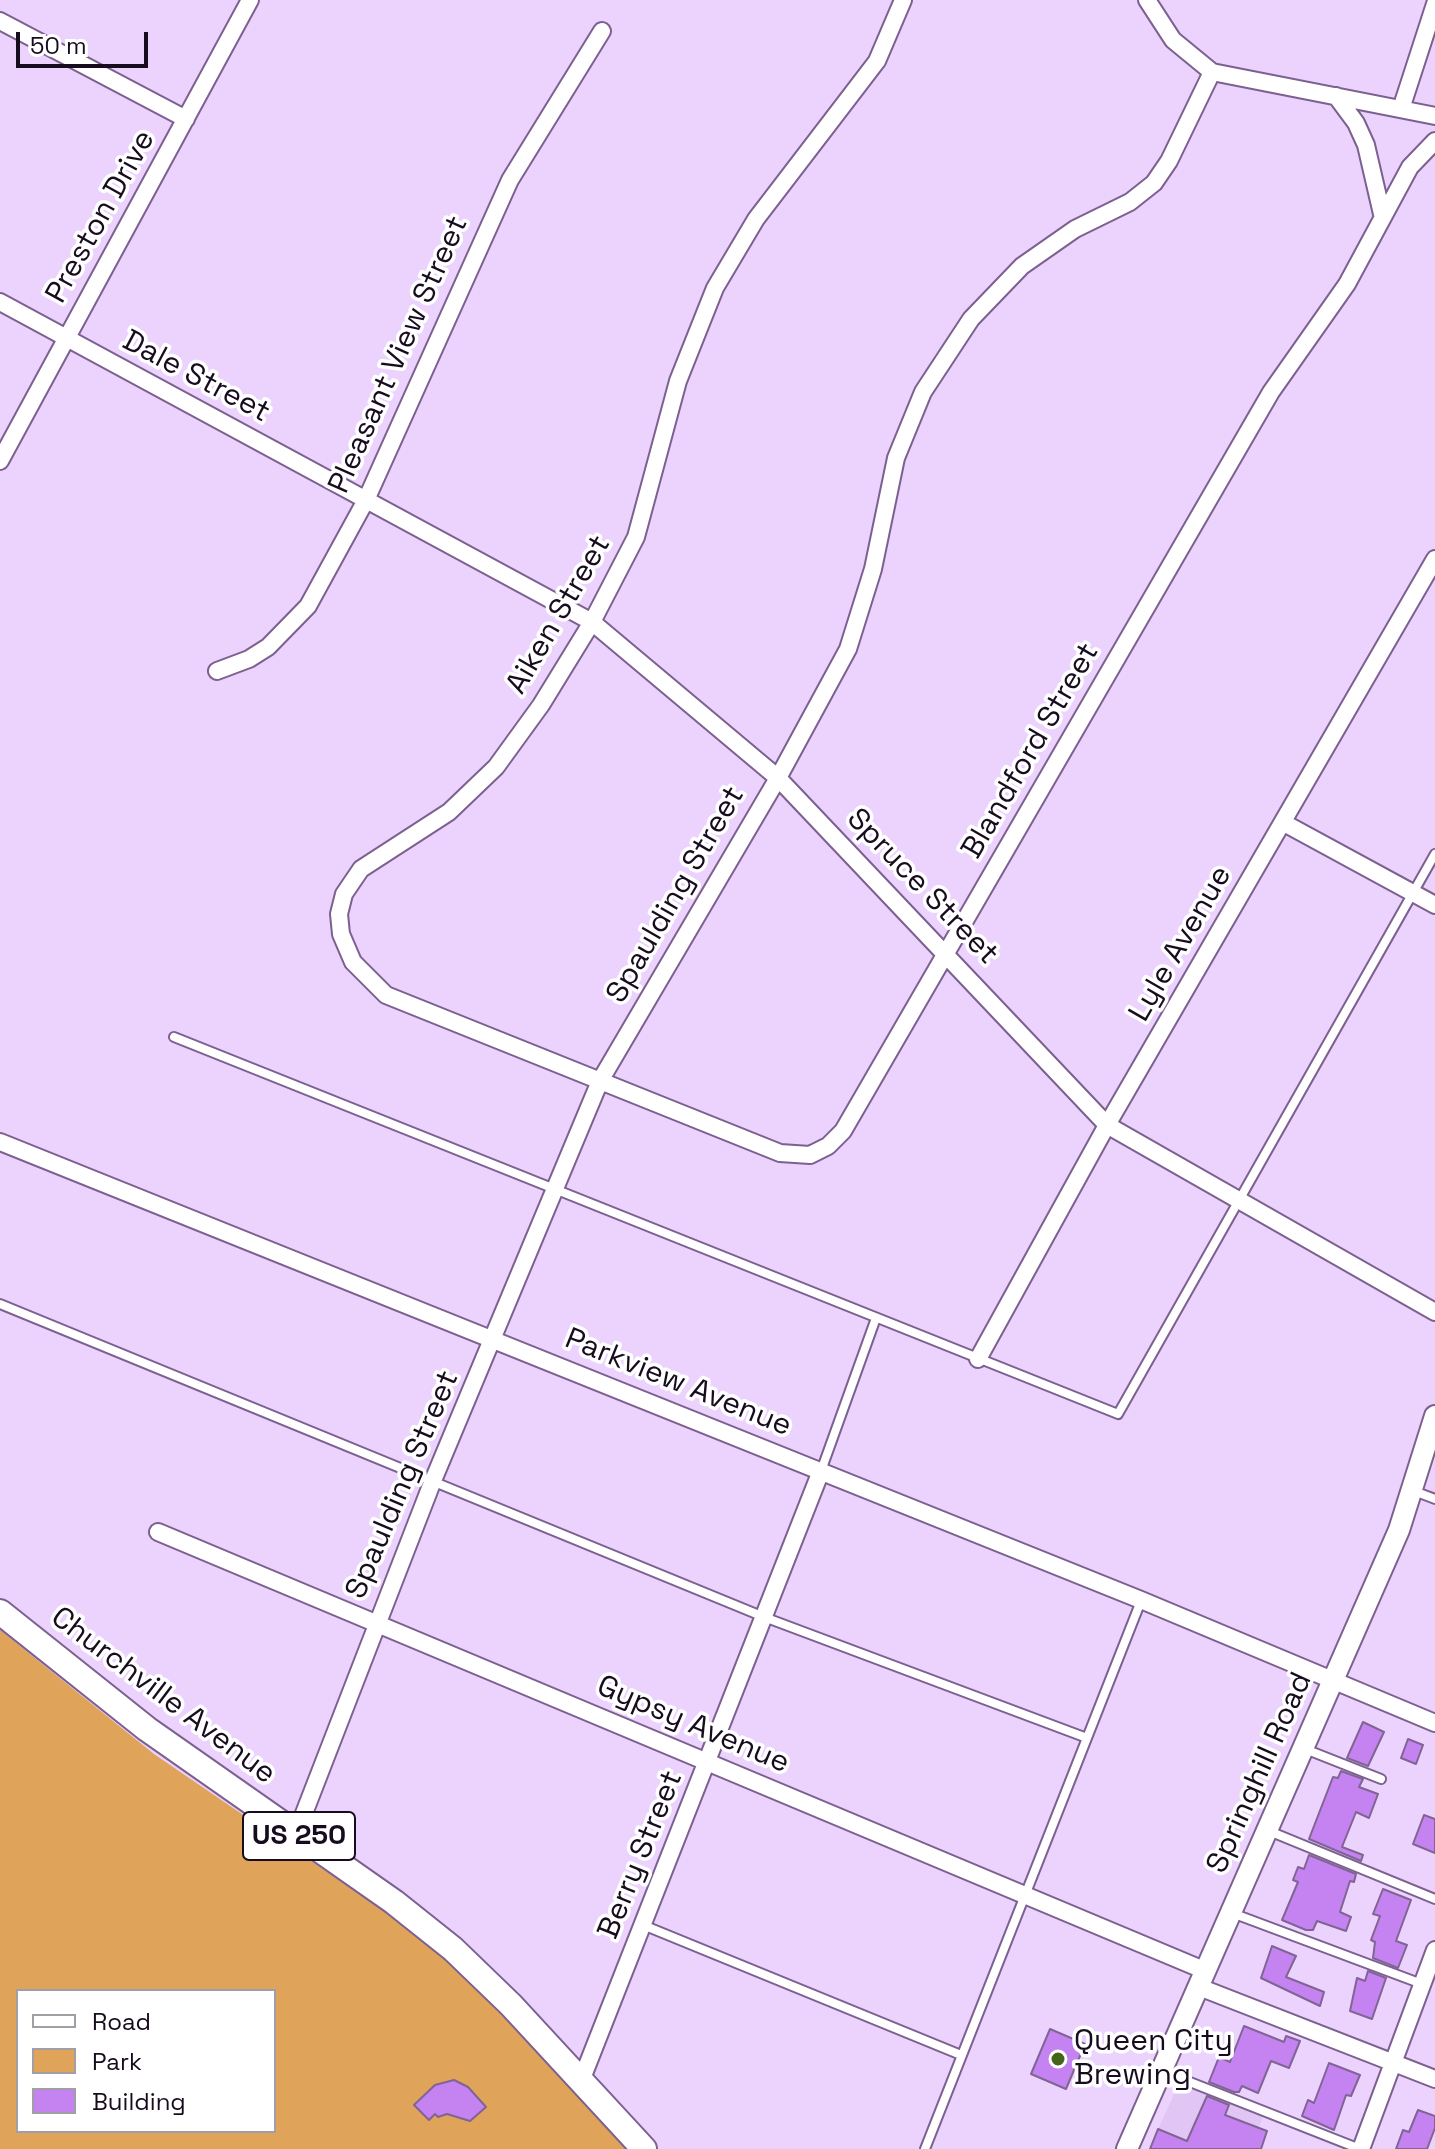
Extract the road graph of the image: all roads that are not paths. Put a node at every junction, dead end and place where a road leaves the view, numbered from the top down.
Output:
1 (250, 0) edge
2 (903, 0) edge
3 (1147, 0) edge
4 (1435, 4) edge
5 (0, 21) edge
6 (602, 31) dead end
7 (1212, 72) junction
8 (1336, 96) junction
9 (1401, 109) junction
10 (1435, 116) edge
11 (186, 119) junction
12 (1435, 141) edge
13 (1382, 214) junction
14 (0, 302) edge
15 (66, 338) junction
16 (0, 461) edge
17 (366, 500) junction
18 (1435, 559) edge
19 (592, 622) junction
20 (217, 671) dead end
21 (778, 778) junction
22 (1284, 823) junction
23 (1435, 854) edge
24 (1413, 893) junction
25 (1435, 905) edge
26 (948, 954) junction
27 (174, 1037) dead end
28 (600, 1081) junction
29 (1107, 1125) junction
30 (0, 1142) edge
31 (555, 1190) junction
32 (1237, 1201) junction
33 (0, 1304) edge
34 (1435, 1312) edge
35 (876, 1318) junction
36 (494, 1340) junction
37 (978, 1359) junction
38 (1435, 1416) edge
39 (821, 1471) junction
40 (432, 1483) junction
41 (1414, 1491) junction
42 (1435, 1499) edge
43 (158, 1532) dead end
44 (1141, 1600) junction
45 (0, 1612) edge
46 (764, 1617) junction
47 (375, 1623) junction
48 (1334, 1681) junction
49 (1435, 1723) edge
50 (1087, 1738) junction
51 (1305, 1748) junction
52 (709, 1761) junction
53 (1381, 1779) dead end
54 (1269, 1831) junction
55 (296, 1834) junction
56 (1025, 1894) junction
57 (1435, 1899) edge
58 (1231, 1913) junction
59 (643, 1925) junction
60 (1435, 1950) edge
61 (1202, 1979) junction
62 (1422, 1984) junction
63 (961, 2055) junction
64 (1394, 2062) junction
65 (1162, 2071) junction
66 (1435, 2079) edge
67 (581, 2081) junction
68 (644, 2149) edge
69 (925, 2149) edge
70 (1127, 2149) edge
71 (1360, 2149) edge

1 - 11 street, Preston Drive
2 - 19 street, Aiken Street
3 - 7 street
4 - 9 street
5 - 11 street
6 - 17 street, Pleasant View Street
7 - 8 street
7 - 21 street, Spaulding Street
8 - 9 street
8 - 13 street
9 - 10 street
11 - 15 street, Preston Drive
12 - 13 street, Blandford Street
13 - 26 street, Blandford Street
14 - 15 street, Dale Street
15 - 16 street, Preston Drive
15 - 17 street, Dale Street
17 - 19 street, Spruce Street
17 - 20 street, Pleasant View Street
18 - 22 street, Lyle Avenue
19 - 21 street, Spruce Street
19 - 28 street, Aiken Street
21 - 26 street, Spruce Street
21 - 28 street, Spaulding Street
22 - 24 street
22 - 29 street, Lyle Avenue
23 - 24 lane
24 - 25 street
24 - 32 lane
26 - 28 street, Blandford Street
26 - 29 street, Spruce Street
27 - 31 lane
28 - 31 street, Spaulding Street
29 - 32 street, Spruce Street
29 - 37 street, Lyle Avenue
30 - 36 street, Parkview Avenue
31 - 35 lane
31 - 36 street, Spaulding Street
32 - 34 street, Spruce Street
32 - 37 lane
33 - 40 lane
35 - 37 lane
35 - 39 lane
36 - 39 street, Parkview Avenue
36 - 40 street, Spaulding Street
38 - 41 street, Springhill Road
39 - 44 street, Parkview Avenue
39 - 46 street, Berry Street
40 - 46 lane
40 - 47 street, Spaulding Street
41 - 42 lane
41 - 48 street, Springhill Road
43 - 47 street, Gypsy Avenue
44 - 48 street, Parkview Avenue
44 - 50 lane
45 - 55 main road, Churchville Avenue / US 250
46 - 50 lane
46 - 52 street, Berry Street
47 - 52 street, Gypsy Avenue
47 - 55 street, Spaulding Street
48 - 49 street, Parkview Avenue
48 - 51 street, Springhill Road
50 - 56 lane
51 - 53 lane
51 - 54 street, Springhill Road
52 - 56 street, Gypsy Avenue
52 - 59 street, Berry Street
54 - 57 lane
54 - 58 street, Springhill Road
55 - 67 main road, Churchville Avenue / US 250
56 - 61 street, Gypsy Avenue
56 - 63 lane
58 - 61 street, Springhill Road
58 - 62 lane
59 - 63 lane
59 - 67 street, Berry Street
60 - 62 street
61 - 64 street, Gypsy Avenue
61 - 65 street, Springhill Road
62 - 64 street
63 - 69 lane
64 - 66 street, Gypsy Avenue
64 - 71 street
65 - 70 street, Springhill Road
65 - 71 lane
67 - 68 main road, Churchville Avenue / US 250

